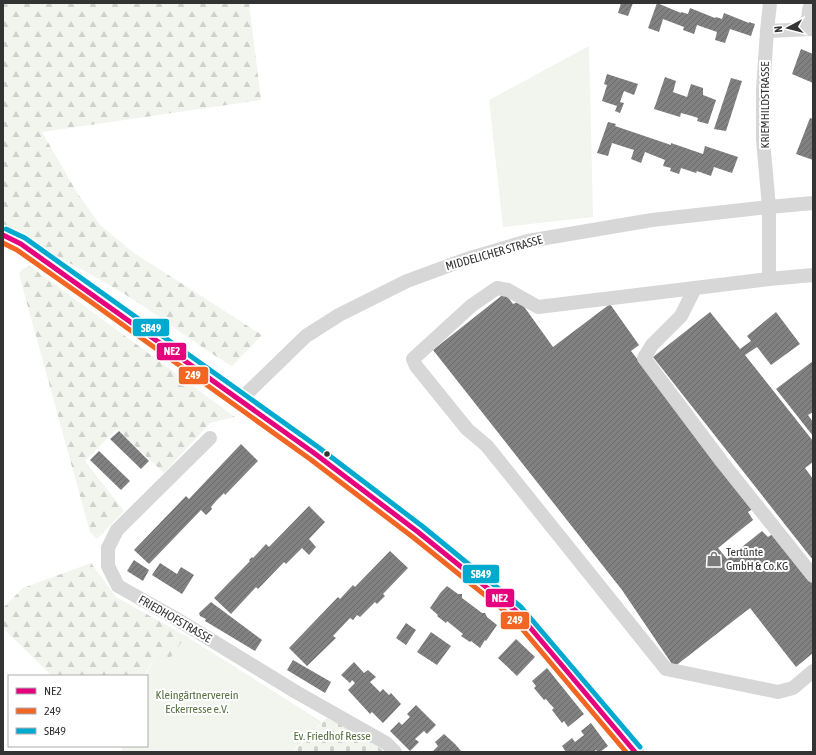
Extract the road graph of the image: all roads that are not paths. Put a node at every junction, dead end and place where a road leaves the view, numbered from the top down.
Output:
1 (770, 3) edge
2 (811, 3) edge
3 (810, 29) edge
4 (767, 31) junction
5 (813, 203) edge
6 (769, 207) junction
7 (3, 235) edge
8 (813, 275) edge
9 (769, 279) junction
10 (695, 288) junction
11 (240, 400) junction
12 (210, 438) dead end
13 (813, 576) edge
14 (813, 671) edge
15 (395, 752) edge
16 (635, 752) edge

1 - 4 street, KRIEMHILDSTRASSE
2 - 3 street
3 - 4 street
4 - 6 street, KRIEMHILDSTRASSE
5 - 6 street, MIDDELICHER STRASSE
6 - 9 street, KRIEMHILDSTRASSE
6 - 11 street, MIDDELICHER STRASSE
7 - 11 main road
8 - 9 street
9 - 10 street
10 - 13 street
10 - 14 street
11 - 16 main road
12 - 15 street, FRIEDHOFSTRASSE

